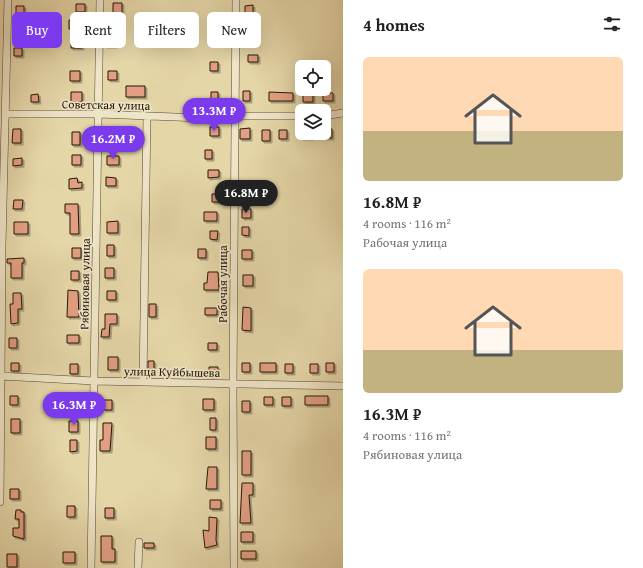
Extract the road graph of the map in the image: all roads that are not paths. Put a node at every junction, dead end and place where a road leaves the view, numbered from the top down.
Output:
1 (8, 0) edge
2 (100, 0) edge
3 (236, 0) edge
4 (343, 113) edge
5 (6, 114) junction
6 (98, 114) junction
7 (331, 115) edge
8 (147, 116) junction
9 (234, 116) junction
10 (295, 116) edge
11 (1, 376) edge
12 (94, 381) junction
13 (143, 382) junction
14 (233, 384) junction
15 (343, 386) edge
16 (0, 502) edge
17 (139, 542) dead end
18 (91, 568) edge
19 (138, 568) edge
20 (234, 568) edge

1 - 5 street
2 - 6 street, Рябиновая улица
3 - 9 street, Рабочая улица
4 - 7 street
5 - 6 street, Советская улица
5 - 11 street
6 - 8 street, Советская улица
6 - 12 street, Рябиновая улица
8 - 9 street, Советская улица
8 - 13 street
9 - 10 street, Советская улица
9 - 14 street, Рабочая улица
11 - 12 street, улица Куйбышева
11 - 16 street
12 - 13 street, улица Куйбышева
12 - 18 street, Рябиновая улица
13 - 14 street, улица Куйбышева
14 - 15 street, улица Куйбышева
14 - 20 street, Рабочая улица
17 - 19 street

